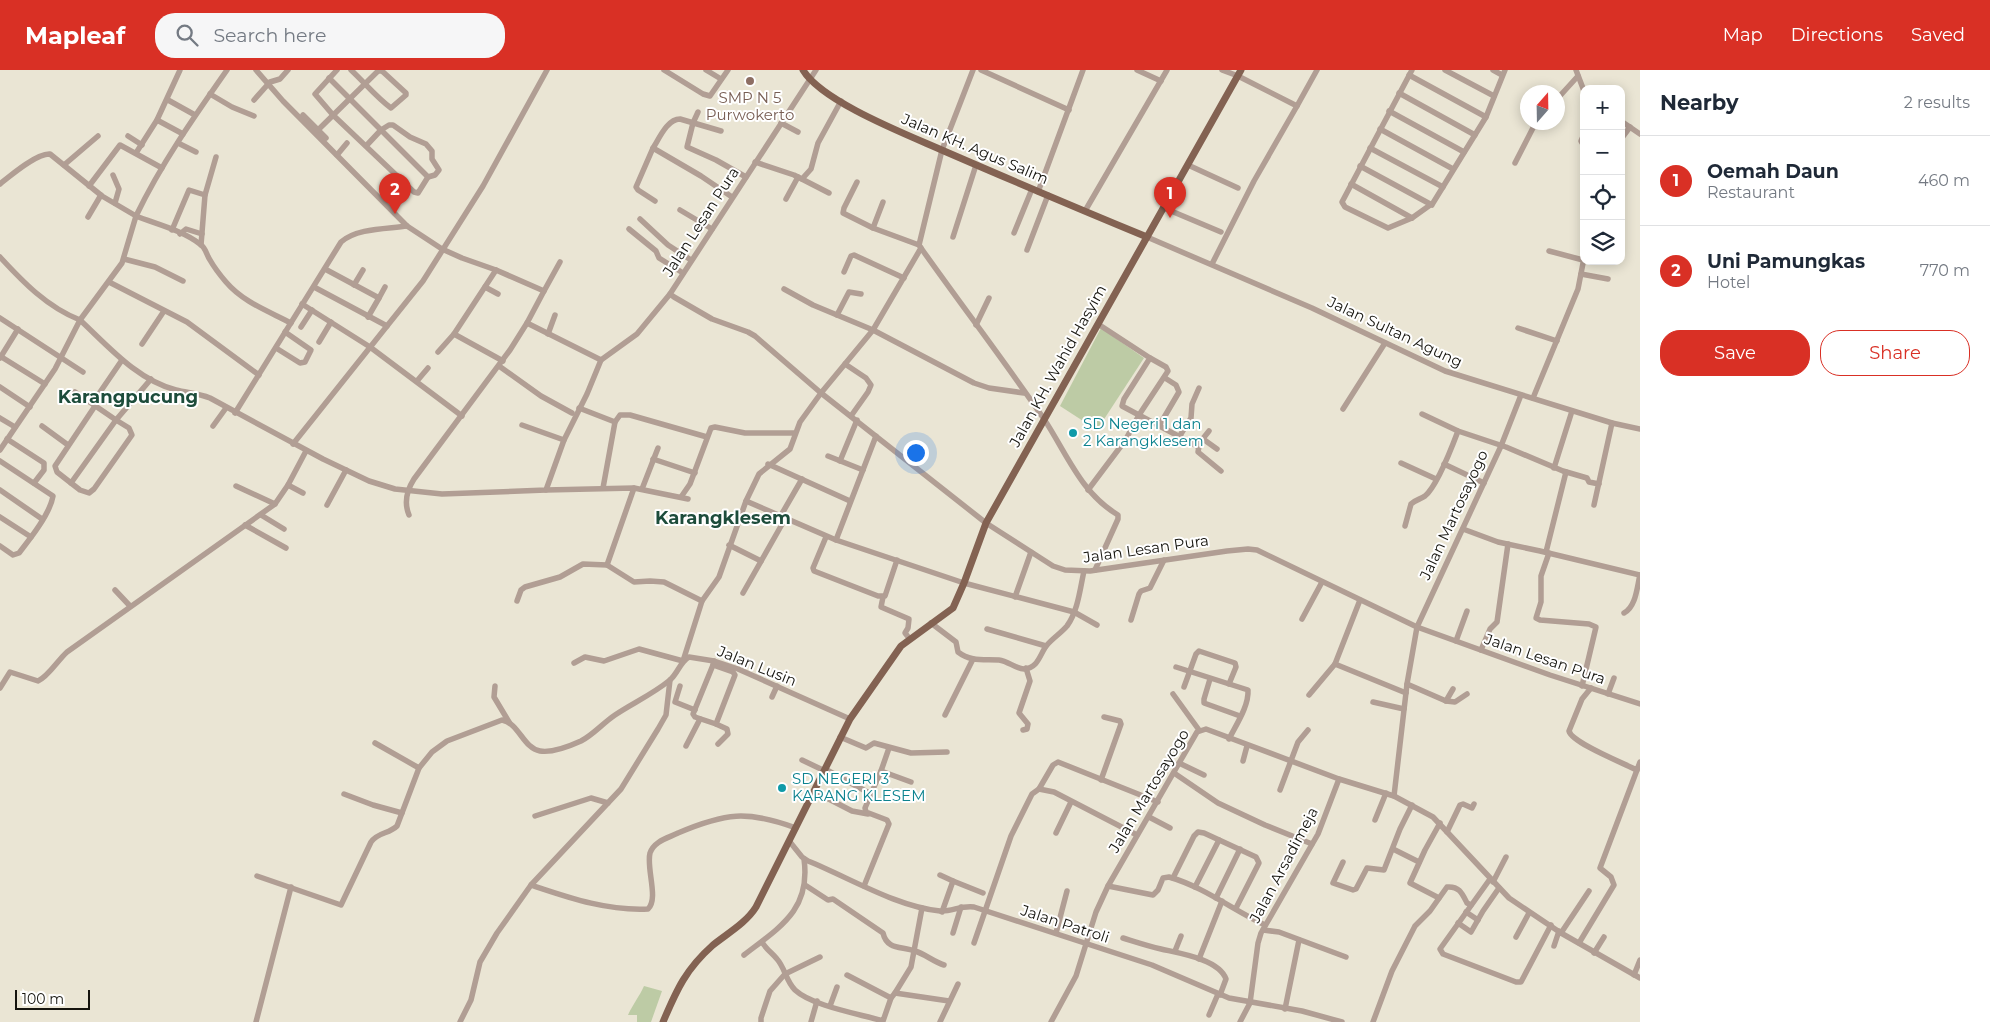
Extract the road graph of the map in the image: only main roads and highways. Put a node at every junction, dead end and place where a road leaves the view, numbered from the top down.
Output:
1 (803, 70) edge
2 (1239, 73) edge
3 (1147, 237) junction
4 (664, 1022) edge

1 - 3 main road, Jalan KH. Agus Salim
2 - 3 main road, Jalan KH. Wahid Hasyim
3 - 4 main road, Jalan KH. Wahid Hasyim

